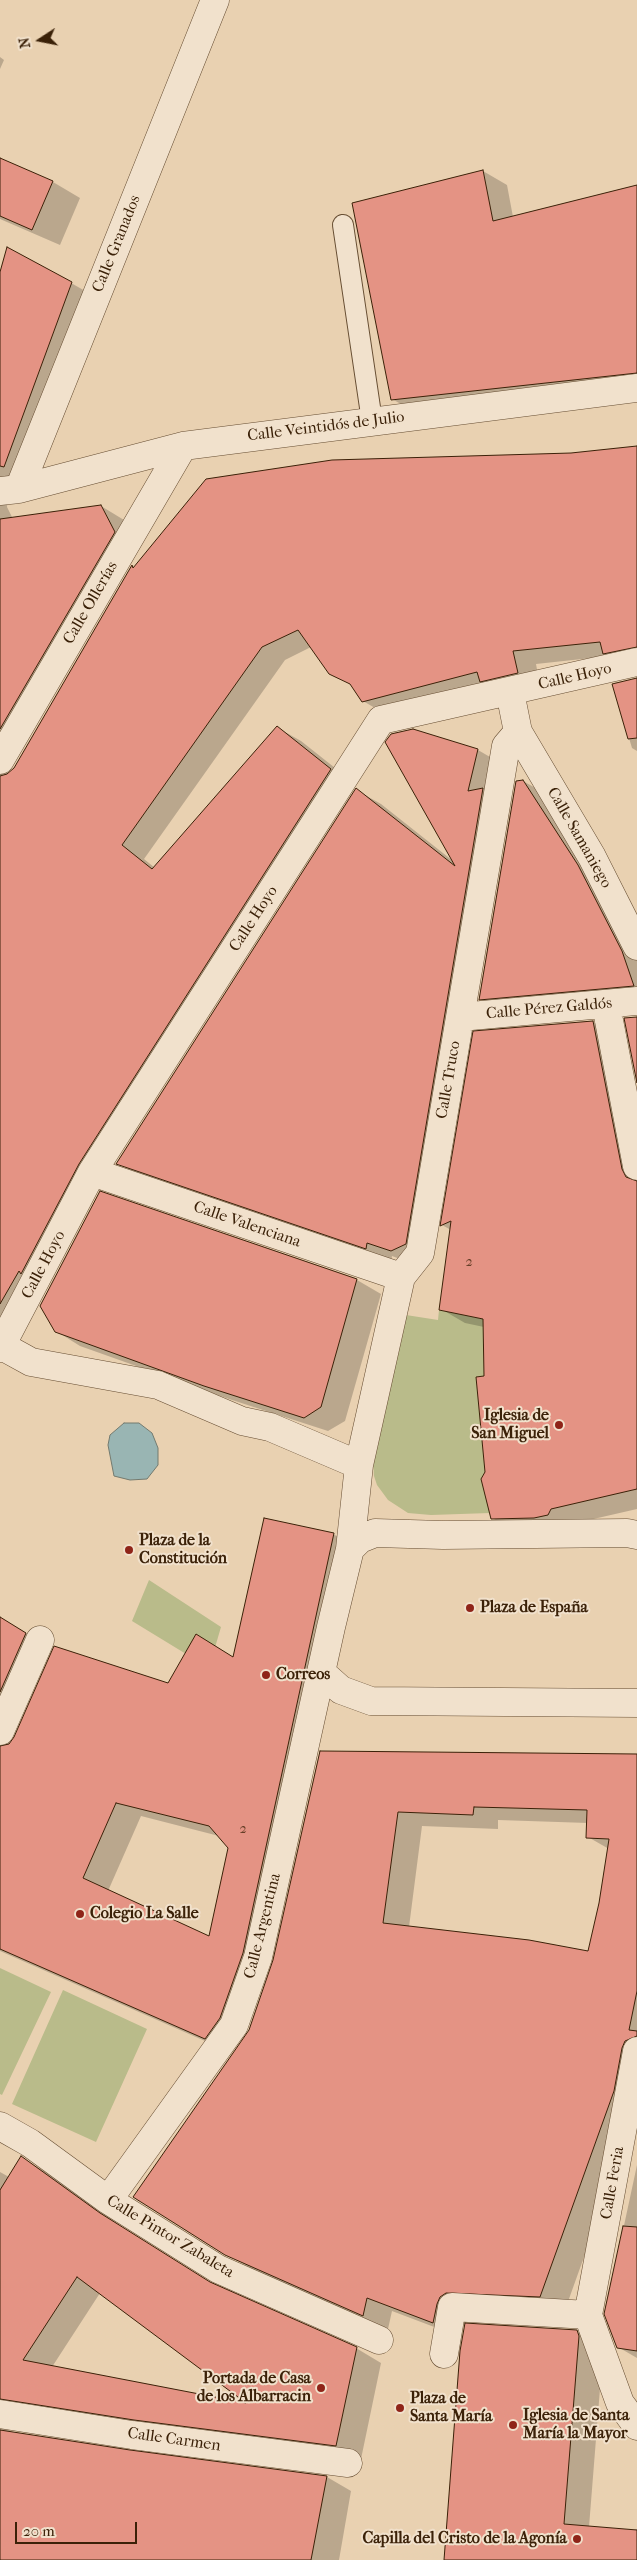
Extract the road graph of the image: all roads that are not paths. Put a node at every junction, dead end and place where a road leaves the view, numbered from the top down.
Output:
1 (215, 0) edge
2 (343, 225) dead end
3 (637, 388) edge
4 (372, 421) junction
5 (183, 446) junction
6 (10, 490) edge
7 (637, 662) edge
8 (510, 692) junction
9 (518, 732) junction
10 (0, 760) edge
11 (637, 946) edge
12 (637, 1001) edge
13 (606, 1005) junction
14 (460, 1017) junction
15 (637, 1166) edge
16 (92, 1172) junction
17 (401, 1277) junction
18 (1, 1347) edge
19 (359, 1465) junction
20 (637, 1535) edge
21 (350, 1549) junction
22 (40, 1640) dead end
23 (322, 1673) junction
24 (637, 1703) edge
25 (0, 1731) edge
26 (637, 2052) edge
27 (3, 2135) edge
28 (108, 2200) junction
29 (588, 2315) junction
30 (379, 2340) dead end
31 (444, 2354) dead end
32 (0, 2414) edge
33 (637, 2426) edge
34 (348, 2463) dead end

1 - 6 street, Calle Granados
2 - 4 lane
3 - 4 street, Calle Veintidós de Julio
4 - 5 street, Calle Veintidós de Julio
5 - 6 street, Calle Veintidós de Julio
5 - 10 street, Calle Ollerías
7 - 8 street, Calle Hoyo
8 - 9 street
8 - 16 street, Calle Hoyo
9 - 11 street, Calle Samaniego
9 - 14 street, Calle Truco
12 - 13 street, Calle Pérez Galdós
13 - 14 street, Calle Pérez Galdós
13 - 15 street
14 - 17 street, Calle Truco
16 - 17 street, Calle Valenciana
16 - 18 street, Calle Hoyo
17 - 19 street, Calle Truco
18 - 19 street
19 - 21 street
20 - 21 street
21 - 23 street
22 - 25 street
23 - 24 street
23 - 28 street, Calle Argentina
26 - 29 street, Calle Feria
27 - 28 street, Calle Pintor Zabaleta
28 - 30 street, Calle Pintor Zabaleta
29 - 31 street
29 - 33 street
32 - 34 street, Calle Carmen

